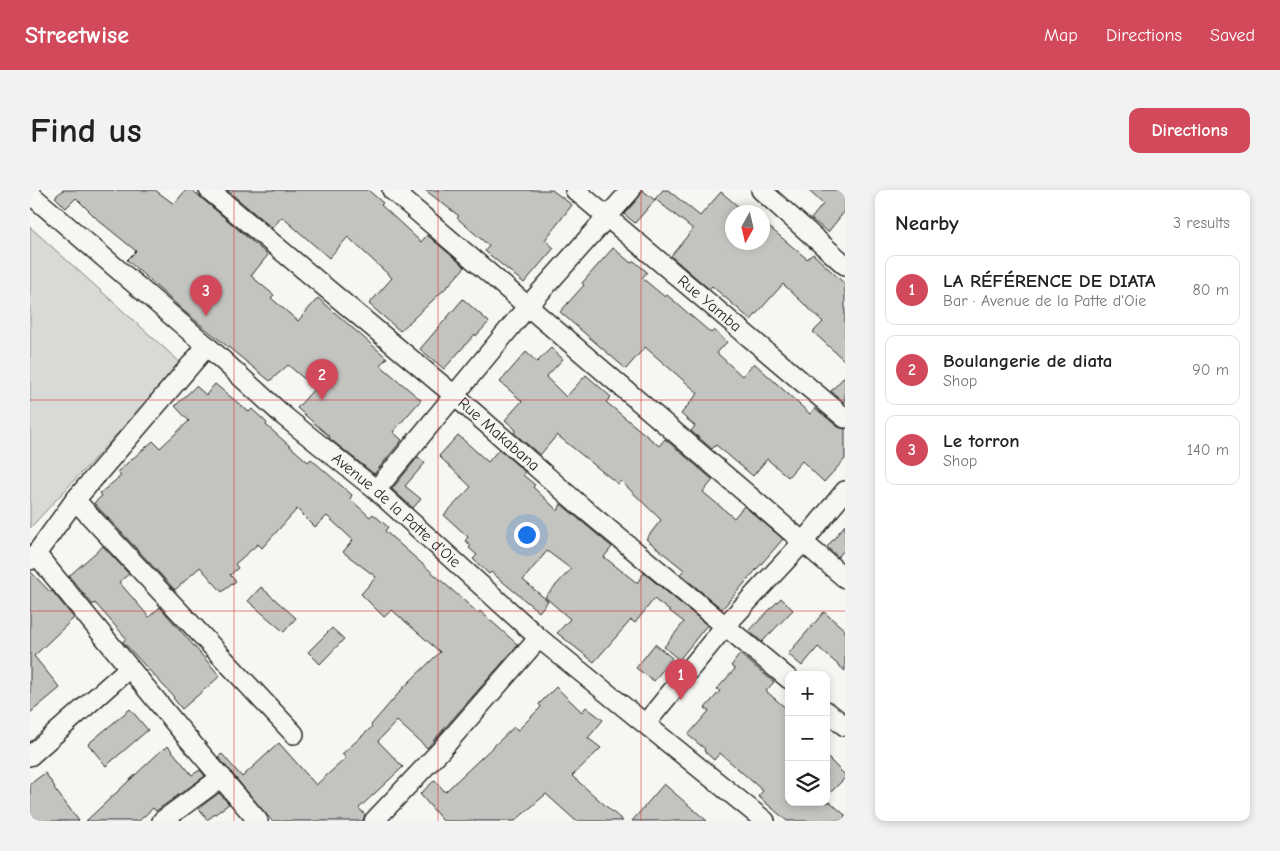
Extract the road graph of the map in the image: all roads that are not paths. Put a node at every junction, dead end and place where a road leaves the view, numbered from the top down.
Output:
1 (209, 190) edge
2 (392, 190) edge
3 (575, 190) edge
4 (631, 190) edge
5 (761, 190) edge
6 (30, 194) edge
7 (608, 218) junction
8 (845, 265) edge
9 (528, 306) junction
10 (207, 346) junction
11 (455, 396) junction
12 (845, 418) edge
13 (376, 490) junction
14 (845, 491) edge
15 (75, 500) junction
16 (803, 542) junction
17 (33, 557) edge
18 (845, 578) edge
19 (725, 626) junction
20 (539, 638) junction
21 (129, 668) junction
22 (785, 676) edge
23 (830, 714) edge
24 (646, 724) junction
25 (845, 726) edge
26 (294, 734) dead end
27 (30, 756) edge
28 (222, 777) junction
29 (162, 821) edge
30 (258, 821) edge
31 (374, 821) edge
32 (765, 821) edge

1 - 11 street, Rue Makabana
2 - 9 street
3 - 7 street, Rue Yamba
4 - 7 street
5 - 8 street
6 - 10 street, Avenue de la Patte d'Oie
7 - 9 street
7 - 12 street, Rue Yamba
9 - 11 street
9 - 16 street
10 - 13 street, Avenue de la Patte d'Oie
10 - 15 street
11 - 13 street
11 - 19 street, Rue Makabana
13 - 20 street, Avenue de la Patte d'Oie
14 - 16 street
15 - 17 street
15 - 26 street
16 - 18 street
16 - 19 street
17 - 21 street
19 - 22 street, Rue Makabana
19 - 24 street
20 - 24 street, Avenue de la Patte d'Oie
20 - 31 street
21 - 27 street
21 - 28 street
23 - 25 street
24 - 32 street, Avenue de la Patte d'Oie
28 - 29 street
28 - 30 street

